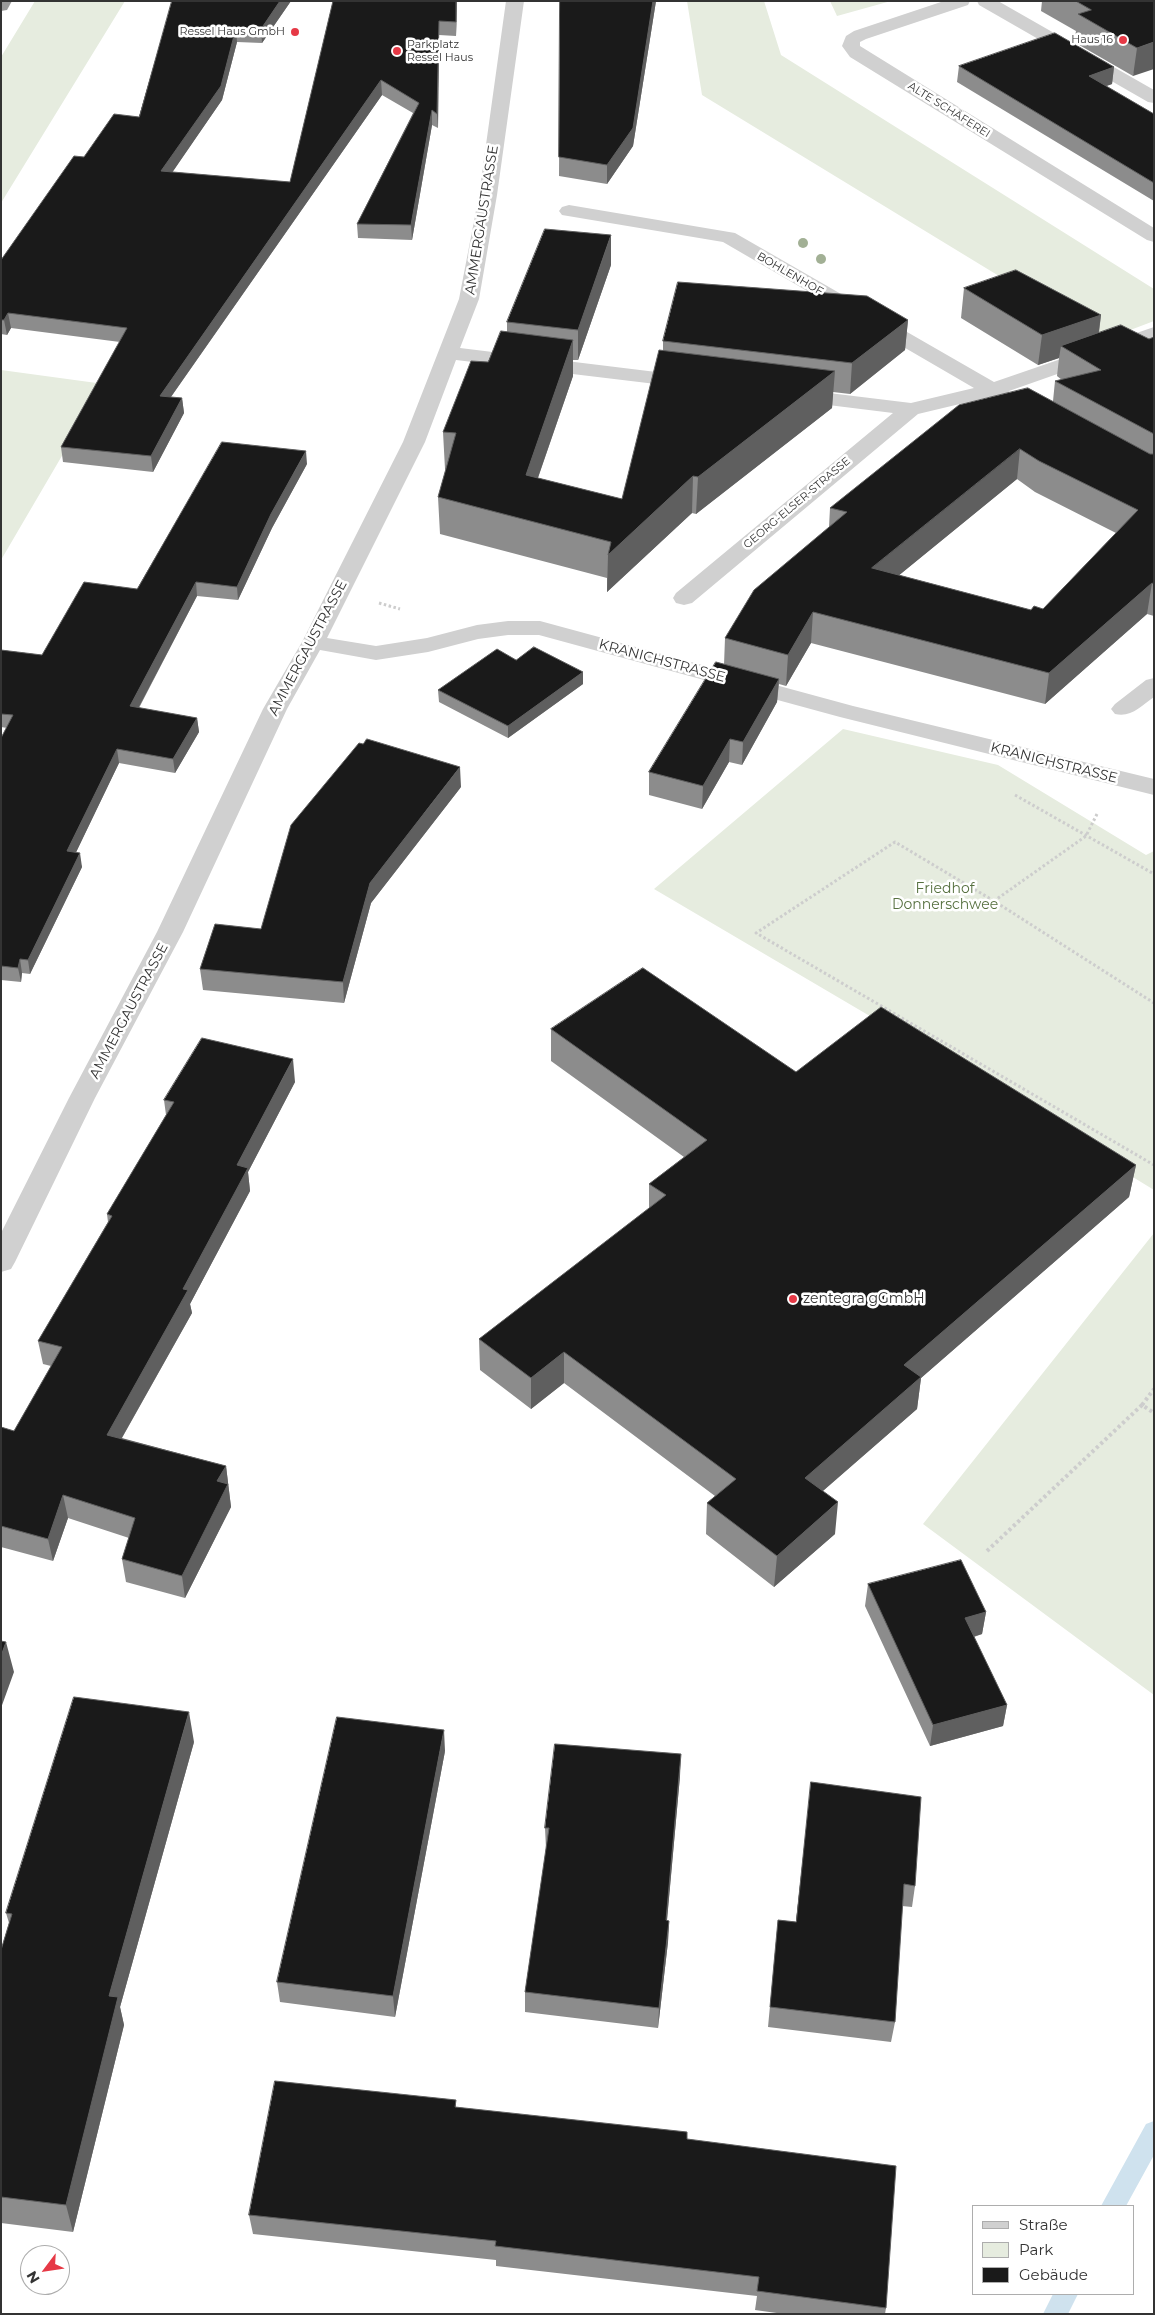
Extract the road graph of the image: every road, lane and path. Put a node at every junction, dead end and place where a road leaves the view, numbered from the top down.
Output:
1 (4, 1) edge
2 (515, 1) edge
3 (962, 1) edge
4 (985, 1) edge
5 (1, 6) edge
6 (1154, 98) edge
7 (569, 211) dead end
8 (1154, 236) edge
9 (1154, 333) edge
10 (450, 353) junction
11 (705, 384) edge
12 (992, 390) junction
13 (774, 392) edge
14 (1018, 404) edge
15 (911, 409) junction
16 (684, 598) dead end
17 (313, 642) junction
18 (1154, 685) edge
19 (1123, 709) dead end
20 (1112, 778) junction
21 (1154, 786) edge
22 (1011, 793) dead end
23 (1086, 836) junction
24 (1154, 874) edge
25 (994, 901) junction
26 (1154, 1003) edge
27 (1154, 1165) edge
28 (1, 1262) edge
29 (1154, 1389) edge
30 (1142, 1405) junction
31 (1154, 1414) edge
32 (987, 1551) dead end

1 - 5 highway
2 - 10 street, AMMERGAUSTRASSE
3 - 8 street, ALTE SCHÄFEREI
4 - 6 street
7 - 12 street, BOHLENHOF
9 - 12 street, GEORG-ELSER-STRASSE
10 - 11 street
10 - 17 street, AMMERGAUSTRASSE
12 - 14 street, BOHLENHOF
12 - 15 street, GEORG-ELSER-STRASSE
13 - 15 street, GEORG-ELSER-STRASSE
15 - 16 street, GEORG-ELSER-STRASSE
17 - 20 street, KRANICHSTRASSE
17 - 28 street, AMMERGAUSTRASSE
18 - 19 street
20 - 21 street, KRANICHSTRASSE
20 - 23 path
22 - 23 path
23 - 24 path
23 - 25 path
25 - 26 path
25 - 27 path
29 - 30 path
30 - 31 path
30 - 32 path

